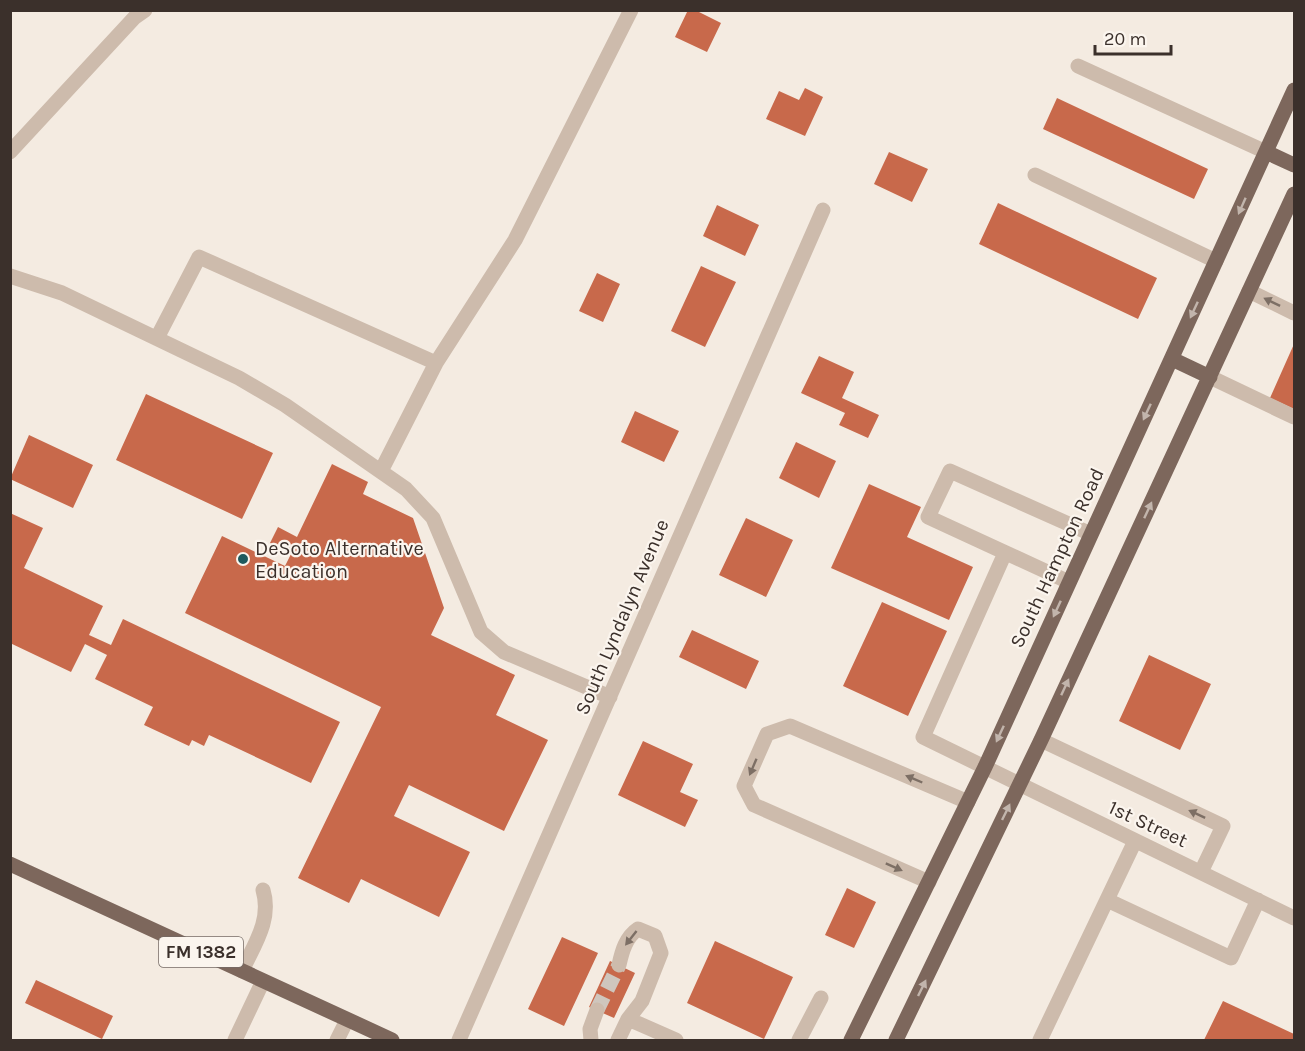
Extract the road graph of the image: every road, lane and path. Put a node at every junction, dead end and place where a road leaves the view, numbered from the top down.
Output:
1 (146, 10) edge
2 (631, 10) edge
3 (1078, 66) dead end
4 (1294, 90) edge
5 (10, 152) edge
6 (1266, 152) junction
7 (1294, 165) edge
8 (1035, 175) dead end
9 (1294, 194) edge
10 (823, 210) dead end
11 (1216, 261) junction
12 (10, 276) edge
13 (1249, 291) junction
14 (1294, 313) edge
15 (157, 338) junction
16 (1172, 359) junction
17 (436, 363) junction
18 (1210, 377) junction
19 (1294, 417) edge
20 (381, 471) junction
21 (1091, 534) junction
22 (1005, 553) junction
23 (1069, 582) junction
24 (610, 696) junction
25 (1041, 740) junction
26 (985, 767) junction
27 (1019, 786) junction
28 (968, 802) junction
29 (1135, 841) junction
30 (10, 864) edge
31 (1201, 872) junction
32 (929, 882) junction
33 (264, 890) dead end
34 (1107, 900) junction
35 (1258, 900) junction
36 (1294, 918) edge
37 (619, 965) tunnel mouth
38 (242, 971) junction
39 (263, 981) junction
40 (821, 998) dead end
41 (597, 1010) tunnel mouth
42 (628, 1019) junction
43 (347, 1020) junction
44 (655, 1036) edge
45 (235, 1041) edge
46 (337, 1041) edge
47 (392, 1041) edge
48 (459, 1041) edge
49 (591, 1041) edge
50 (618, 1041) edge
51 (676, 1041) edge
52 (799, 1041) edge
53 (851, 1041) edge
54 (896, 1041) edge
55 (1040, 1041) edge

1 - 5 street
2 - 17 street
3 - 6 street
4 - 6 main road, South Hampton Road
6 - 7 main road
6 -> 11 main road, South Hampton Road
8 - 11 street
9 - 13 main road
10 - 24 street, South Lyndalyn Avenue
11 -> 16 main road, South Hampton Road
12 - 15 street
14 -> 13 street
13 - 18 main road
15 - 17 street
15 - 20 street
16 - 18 main road
16 -> 21 main road, South Hampton Road
17 - 20 street
18 - 19 street
25 -> 18 main road
20 - 24 street
21 - 22 street
21 - 23 main road, South Hampton Road
22 - 23 street
22 - 26 street, 1st Street
23 -> 26 main road, South Hampton Road
24 - 48 street, South Lyndalyn Avenue
25 - 27 main road
31 -> 25 street
26 - 27 street, 1st Street
26 - 28 main road, South Hampton Road
27 - 29 street, 1st Street
54 -> 27 main road
28 - 32 main road, South Hampton Road
28 -> 32 street
29 - 31 street, 1st Street
29 - 34 street
30 - 38 main road, FM 1382
31 - 35 street, 1st Street
32 - 53 main road, South Hampton Road
33 - 38 street
34 - 35 street
34 - 55 street
35 - 36 street, 1st Street
42 -> 37 street
38 - 39 main road, FM 1382
39 - 43 main road, FM 1382
39 - 45 street
40 - 52 street
41 - 49 street
42 - 44 street
42 - 50 street
43 - 46 street
43 - 47 main road, FM 1382
44 - 51 street

